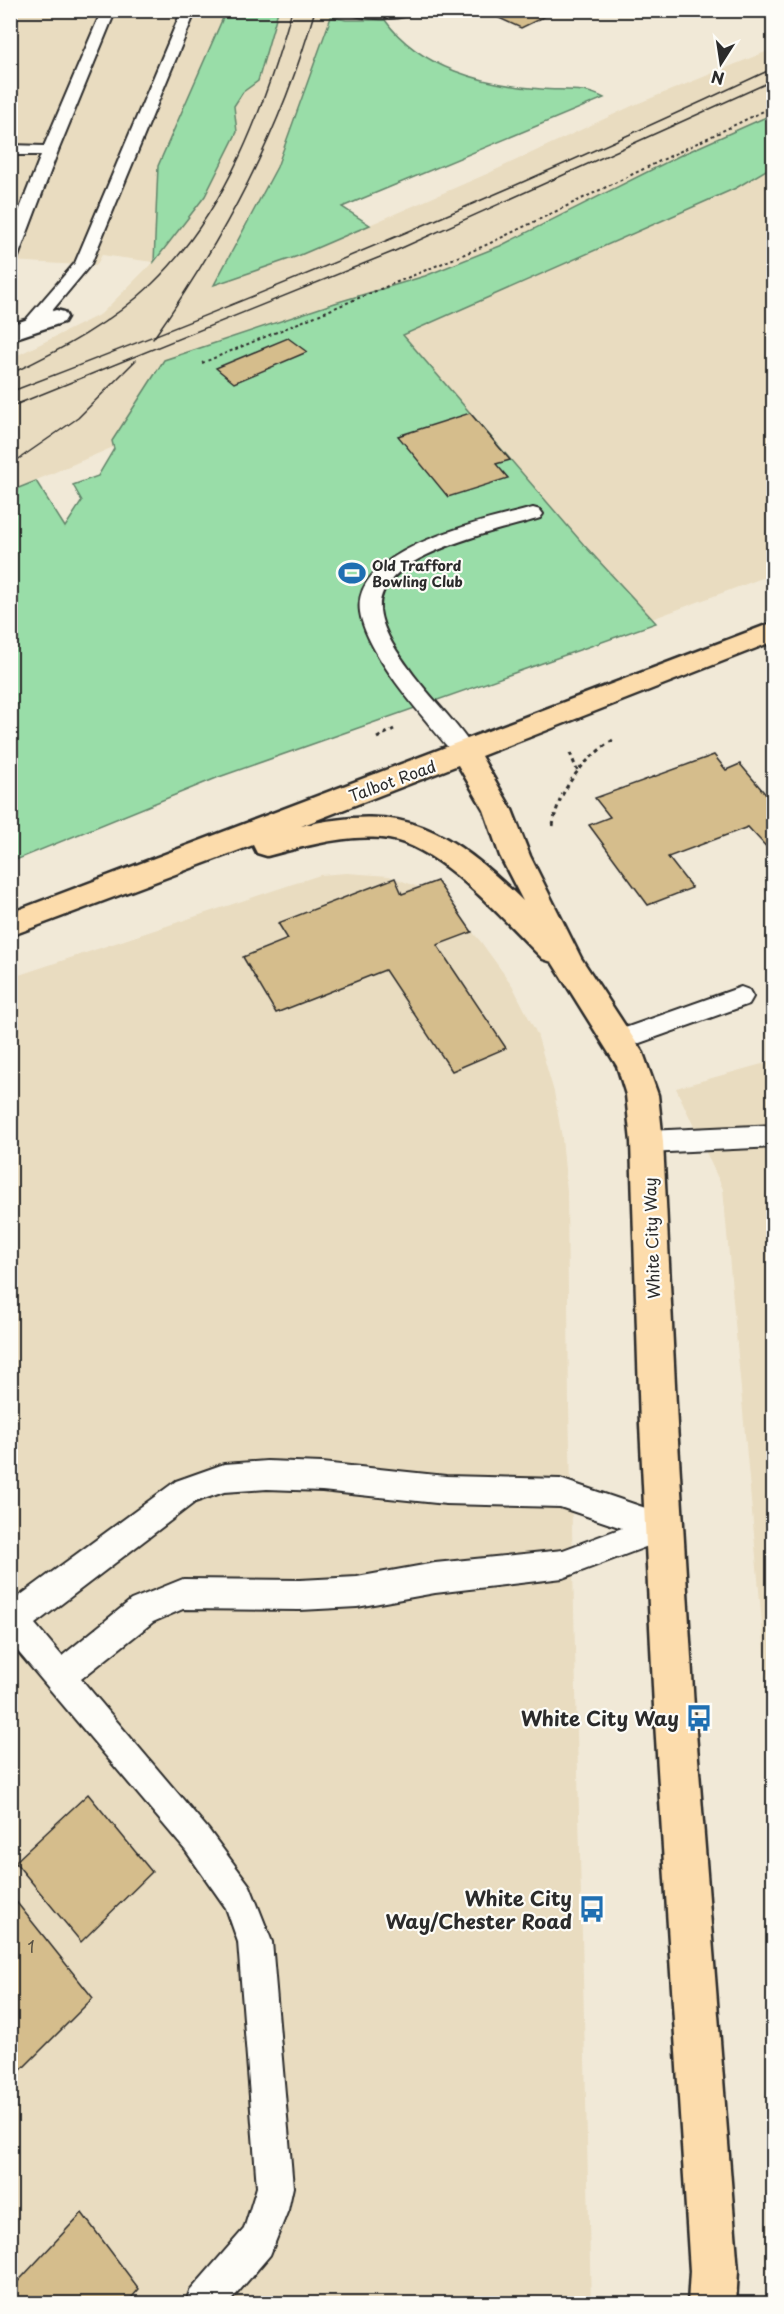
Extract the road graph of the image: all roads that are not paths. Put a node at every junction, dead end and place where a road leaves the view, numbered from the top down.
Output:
1 (189, 10) edge
2 (352, 10) edge
3 (412, 10) edge
4 (108, 12) dead end
5 (10, 150) edge
6 (50, 151) junction
7 (10, 257) edge
8 (56, 318) dead end
9 (20, 329) edge
10 (533, 514) dead end
11 (774, 631) edge
12 (465, 753) junction
13 (157, 871) junction
14 (10, 926) edge
15 (569, 965) junction
16 (741, 997) dead end
17 (620, 1040) junction
18 (774, 1136) edge
19 (647, 1142) junction
20 (662, 1527) junction
21 (12, 1620) edge
22 (59, 1677) junction
23 (717, 2293) edge
24 (202, 2304) edge

1 - 9 lane
2 - 3 lane
4 - 6 lane
5 - 6 lane
6 - 7 lane
8 - 9 street
10 - 12 lane
11 - 12 main road, Talbot Road
12 - 13 main road, Talbot Road
12 - 15 main road, White City Way
13 - 14 main road, Talbot Road
13 - 15 main road
15 - 17 main road, White City Way
16 - 17 lane
17 - 19 main road, White City Way
18 - 19 lane
19 - 20 main road, White City Way
20 - 21 lane
20 - 22 lane
20 - 23 main road, White City Way
21 - 22 lane
22 - 24 lane

